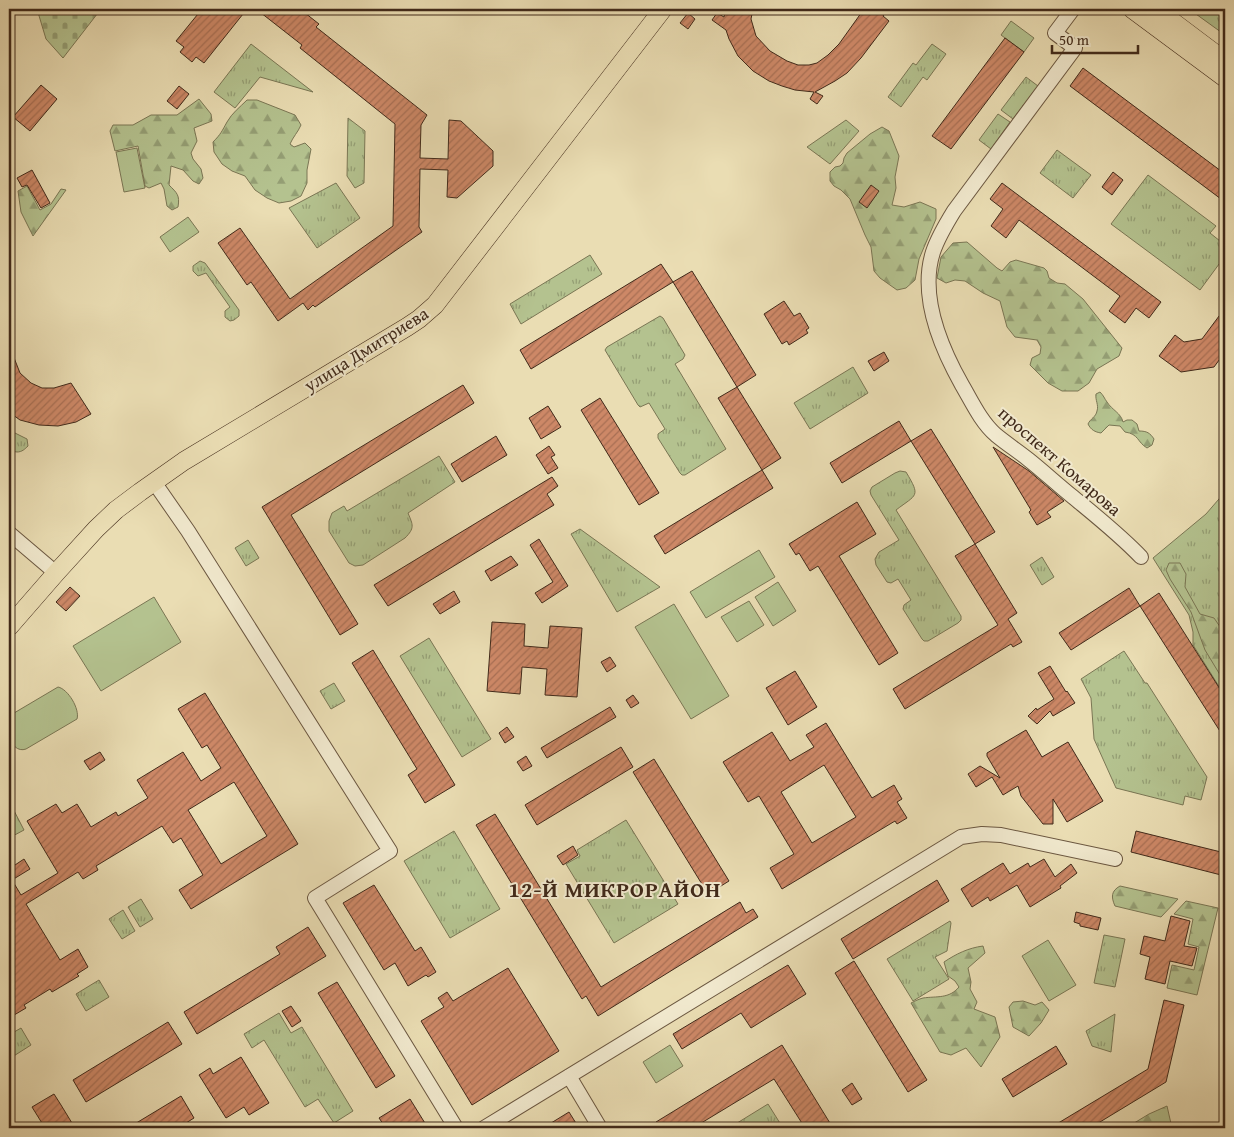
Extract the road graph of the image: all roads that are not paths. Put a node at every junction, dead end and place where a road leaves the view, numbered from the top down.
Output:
1 (663, 9) edge
2 (1073, 9) edge
3 (1132, 9) edge
4 (1156, 9) edge
5 (1225, 61) edge
6 (1225, 78) edge
7 (154, 482) junction
8 (9, 533) edge
9 (1141, 557) dead end
10 (56, 573) junction
11 (9, 627) edge
12 (1115, 859) dead end
13 (569, 1076) junction
14 (456, 1128) edge
15 (484, 1128) edge
16 (600, 1128) edge

1 - 7 main road, улица Дмитриева
2 - 9 street, проспект Комарова
3 - 6 main road
4 - 5 main road
7 - 10 main road, улица Дмитриева
7 - 14 street
8 - 10 street
10 - 11 main road, улица Дмитриева
12 - 13 street
13 - 15 street
13 - 16 street

